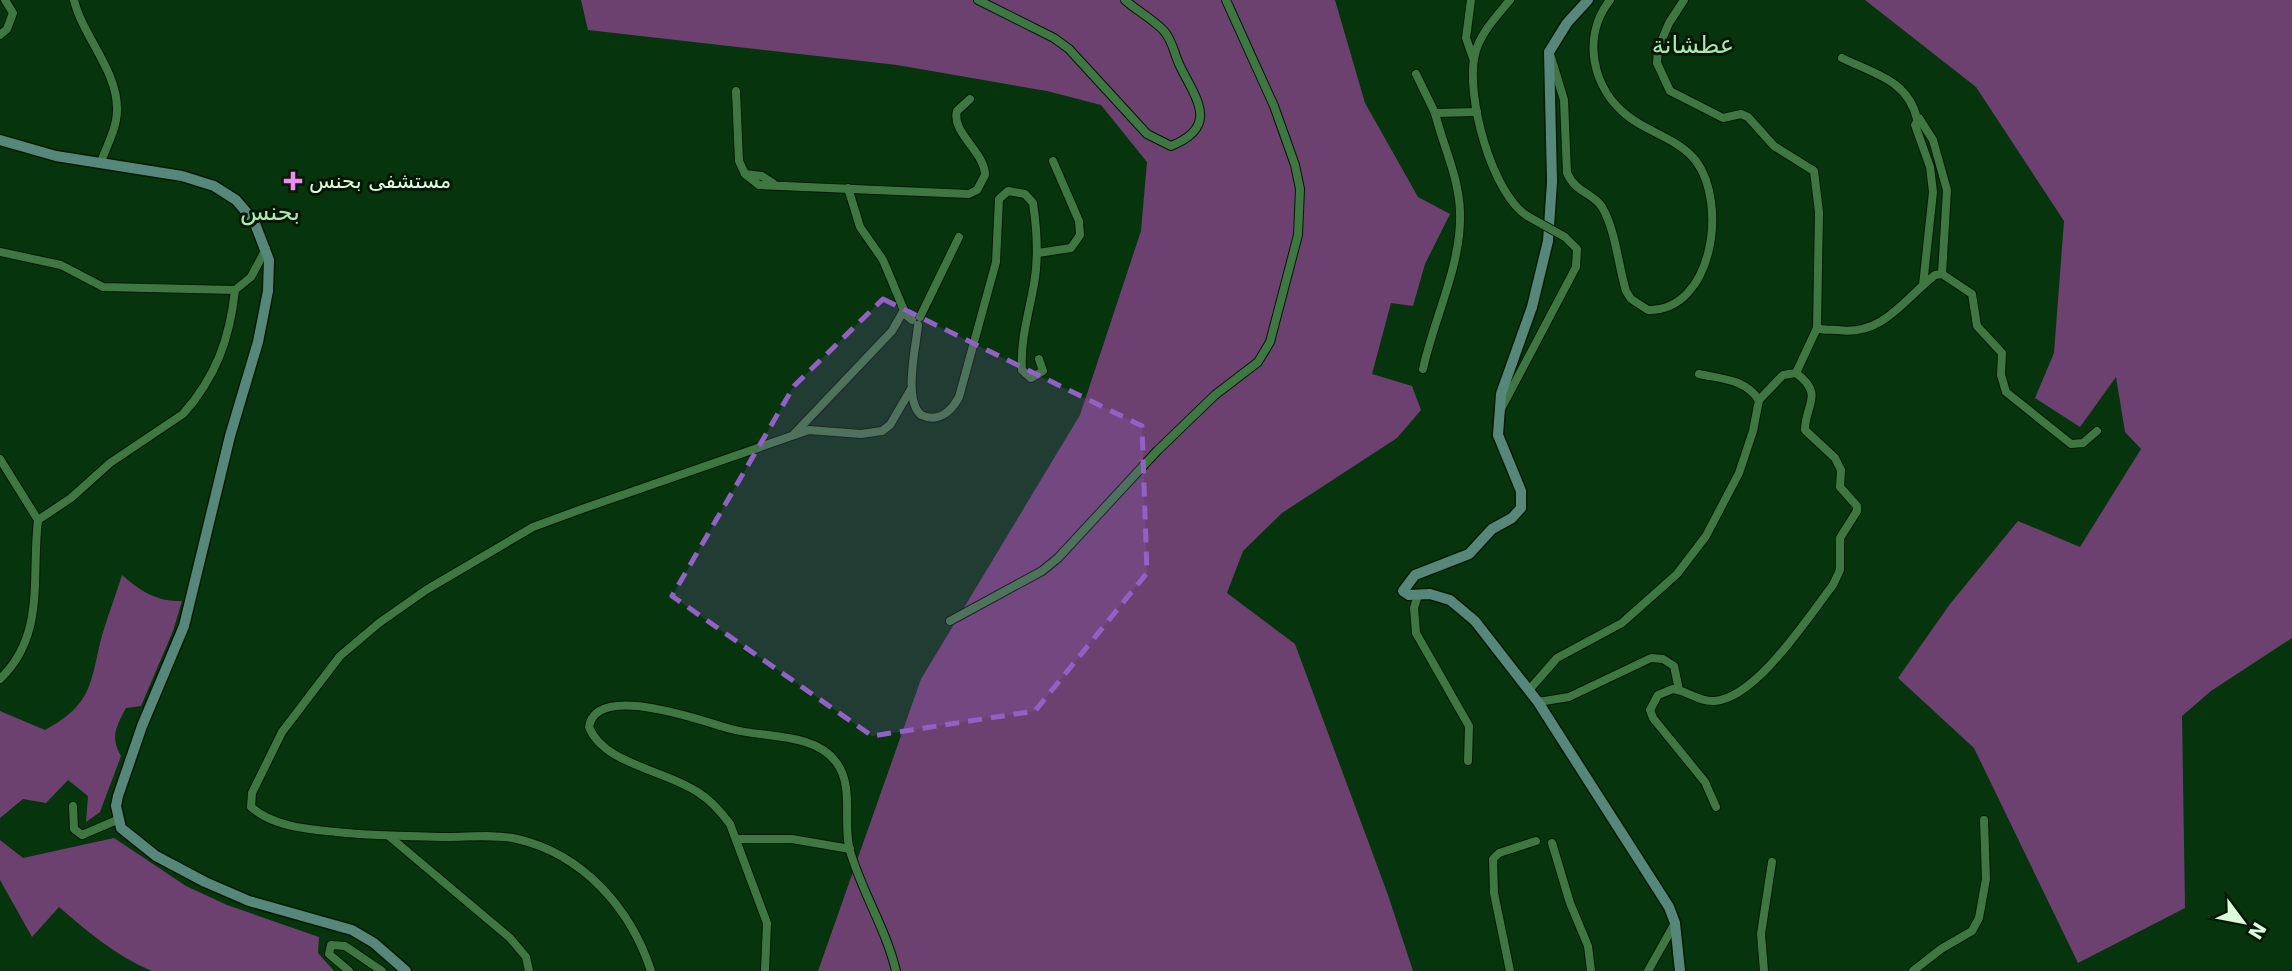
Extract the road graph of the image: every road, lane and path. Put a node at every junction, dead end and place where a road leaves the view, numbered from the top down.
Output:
1 (5, 0) edge
2 (74, 0) edge
3 (978, 0) edge
4 (1125, 0) edge
5 (1226, 0) edge
6 (1471, 0) edge
7 (1510, 0) edge
8 (1588, 0) edge
9 (1610, 0) edge
10 (1684, 0) edge
11 (0, 35) edge
12 (1549, 52) junction
13 (1842, 58) dead end
14 (1474, 61) junction
15 (1416, 74) dead end
16 (736, 91) dead end
17 (970, 99) dead end
18 (1435, 113) junction
19 (1477, 113) junction
20 (1917, 119) junction
21 (2, 142) edge
22 (1053, 161) dead end
23 (101, 162) junction
24 (848, 188) junction
25 (959, 237) dead end
26 (266, 248) junction
27 (0, 252) edge
28 (1038, 253) junction
29 (1942, 274) junction
30 (1923, 285) junction
31 (235, 290) junction
32 (904, 310) junction
33 (917, 321) junction
34 (1817, 328) junction
35 (1040, 359) dead end
36 (1423, 369) dead end
37 (1796, 373) junction
38 (1699, 374) dead end
39 (911, 389) junction
40 (1759, 400) junction
41 (1500, 412) junction
42 (2097, 431) dead end
43 (793, 435) junction
44 (0, 459) edge
45 (38, 520) junction
46 (1418, 595) junction
47 (950, 621) dead end
48 (0, 679) edge
49 (1529, 690) junction
50 (1679, 690) junction
51 (1538, 702) junction
52 (1468, 761) dead end
53 (73, 806) dead end
54 (1716, 807) dead end
55 (117, 820) junction
56 (1984, 820) dead end
57 (390, 837) junction
58 (736, 839) junction
59 (1536, 841) dead end
60 (1552, 843) dead end
61 (850, 849) junction
62 (1772, 862) dead end
63 (1675, 922) junction
64 (349, 971) edge
65 (382, 971) edge
66 (406, 971) edge
67 (529, 971) edge
68 (651, 971) edge
69 (765, 971) edge
70 (895, 971) edge
71 (1510, 971) edge
72 (1591, 971) edge
73 (1648, 971) edge
74 (1680, 971) edge
75 (1764, 971) edge
76 (1913, 971) edge

1 - 11 street
2 - 23 street
3 - 4 street
5 - 47 street
6 - 14 street
7 - 14 street
8 - 12 main road
9 - 12 street
10 - 34 street
12 - 41 main road
13 - 20 street
14 - 19 street
15 - 18 street
16 - 24 street
17 - 24 street
18 - 19 street
18 - 36 street
19 - 41 street, bridge
20 - 29 street
20 - 30 street
21 - 23 main road
22 - 28 street
23 - 26 main road
24 - 32 street
25 - 33 street
26 - 31 street
26 - 55 main road
27 - 31 street
28 - 35 street
28 - 39 street
29 - 30 street
29 - 42 street
30 - 34 street
31 - 45 street
32 - 33 street
32 - 43 street
33 - 39 street
34 - 37 street
37 - 40 street
37 - 50 street
38 - 40 street
39 - 43 street
40 - 49 street
41 - 46 main road
43 - 57 street
44 - 45 street
45 - 48 street
46 - 49 main road
46 - 52 street
49 - 51 main road
50 - 51 street
50 - 54 street
51 - 63 main road
53 - 55 street
55 - 66 main road
56 - 76 street
57 - 67 street
57 - 68 street
58 - 61 street
58 - 61 street
58 - 69 street
59 - 71 street
60 - 72 street
61 - 70 street
62 - 75 street
63 - 73 street
63 - 74 main road
64 - 65 street

